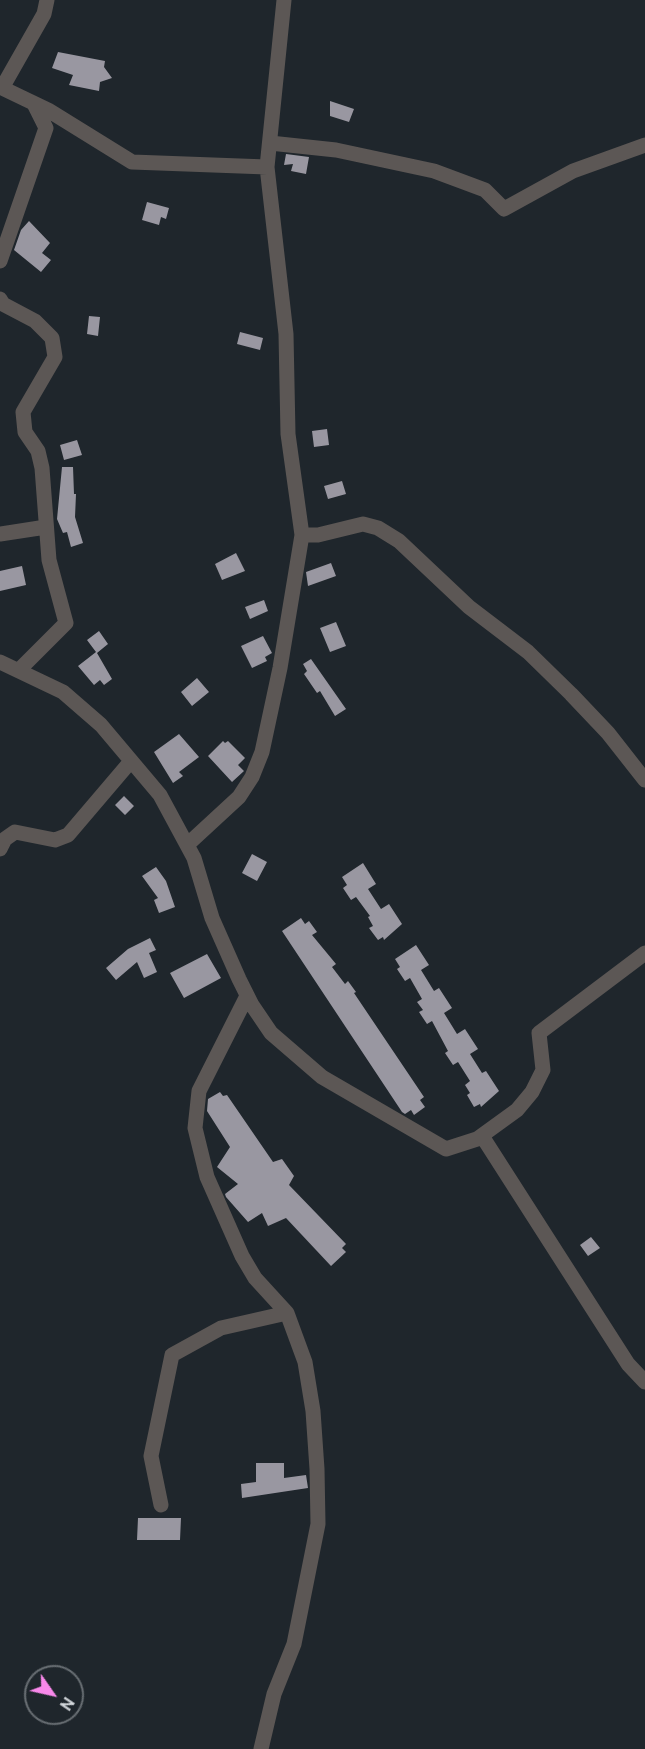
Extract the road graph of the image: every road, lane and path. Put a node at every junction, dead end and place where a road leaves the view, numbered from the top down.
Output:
1 (47, 0) edge
2 (284, 0) edge
3 (1, 87) edge
4 (34, 104) junction
5 (270, 143) junction
6 (645, 145) edge
7 (267, 167) junction
8 (0, 261) edge
9 (0, 299) edge
10 (46, 527) junction
11 (0, 534) edge
12 (302, 535) junction
13 (0, 662) edge
14 (20, 669) junction
15 (131, 761) junction
16 (645, 780) edge
17 (187, 846) junction
18 (0, 849) edge
19 (645, 953) edge
20 (247, 996) junction
21 (482, 1136) junction
22 (287, 1313) junction
23 (645, 1382) edge
24 (161, 1505) dead end
25 (261, 1749) edge

1 - 3 street
2 - 5 street
3 - 4 street
4 - 7 street
4 - 8 street
5 - 6 street
5 - 7 street
7 - 12 street
9 - 10 street
10 - 11 street
10 - 14 street
12 - 16 street
12 - 17 street
13 - 14 street
14 - 15 street
15 - 17 street
15 - 18 street
17 - 20 street
19 - 21 street
20 - 21 street
20 - 22 street
21 - 23 street
22 - 24 street
22 - 25 street

